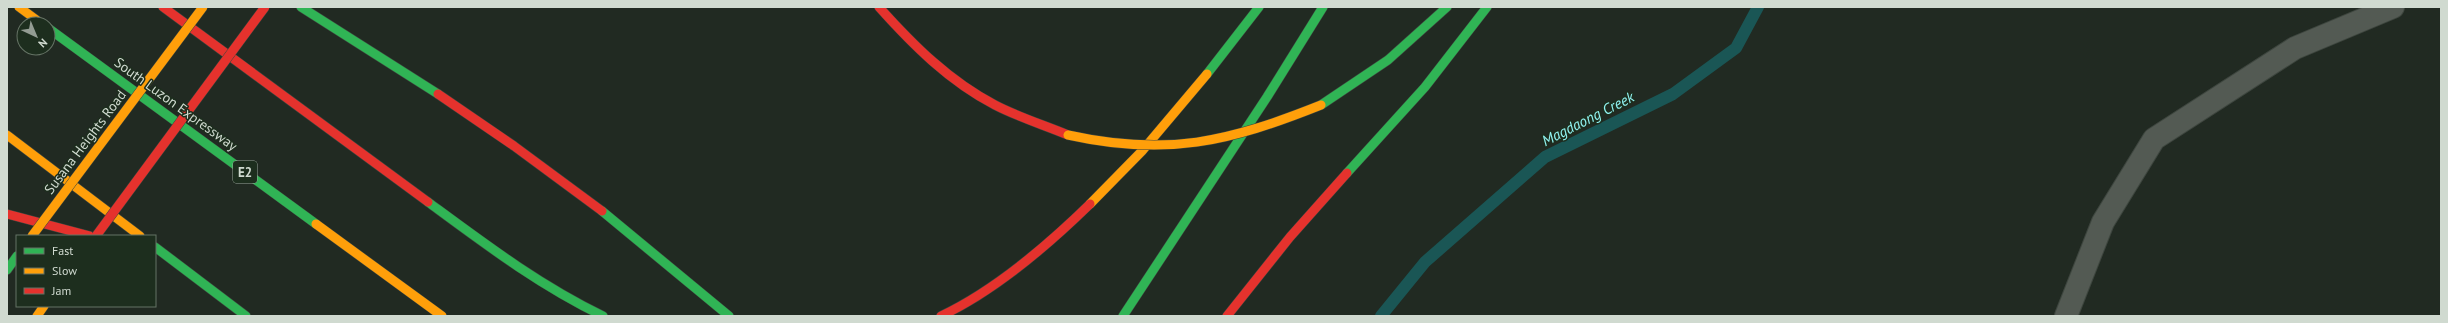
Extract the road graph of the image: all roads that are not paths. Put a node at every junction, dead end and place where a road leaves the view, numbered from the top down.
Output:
1 (19, 7) edge
2 (163, 7) edge
3 (203, 7) edge
4 (265, 7) edge
5 (301, 7) edge
6 (879, 7) edge
7 (1259, 7) edge
8 (1323, 7) edge
9 (1447, 7) edge
10 (1487, 7) edge
11 (2393, 7) edge
12 (31, 16) edge
13 (56, 34) edge
14 (7, 135) edge
15 (7, 214) edge
16 (33, 235) edge
17 (86, 235) edge
18 (97, 235) edge
19 (139, 235) edge
20 (156, 248) edge
21 (156, 254) edge
22 (16, 257) edge
23 (168, 257) junction
24 (7, 270) edge
25 (43, 307) edge
26 (37, 316) edge
27 (246, 316) edge
28 (442, 316) edge
29 (603, 316) edge
30 (729, 316) edge
31 (941, 316) edge
32 (1123, 316) edge
33 (1227, 316) edge
34 (2066, 316) edge

1 - 12 main road
2 - 29 main road
3 - 16 main road, Susana Heights Road, bridge
4 - 18 main road, bridge
5 - 30 main road
6 - 9 main road, bridge
7 - 31 main road
8 - 32 main road
10 - 33 main road
11 - 34 street
13 - 28 main road, South Luzon Expressway / E2
14 - 19 main road
15 - 17 main road
20 - 23 main road
21 - 23 main road
22 - 24 main road
23 - 27 main road
25 - 26 main road

